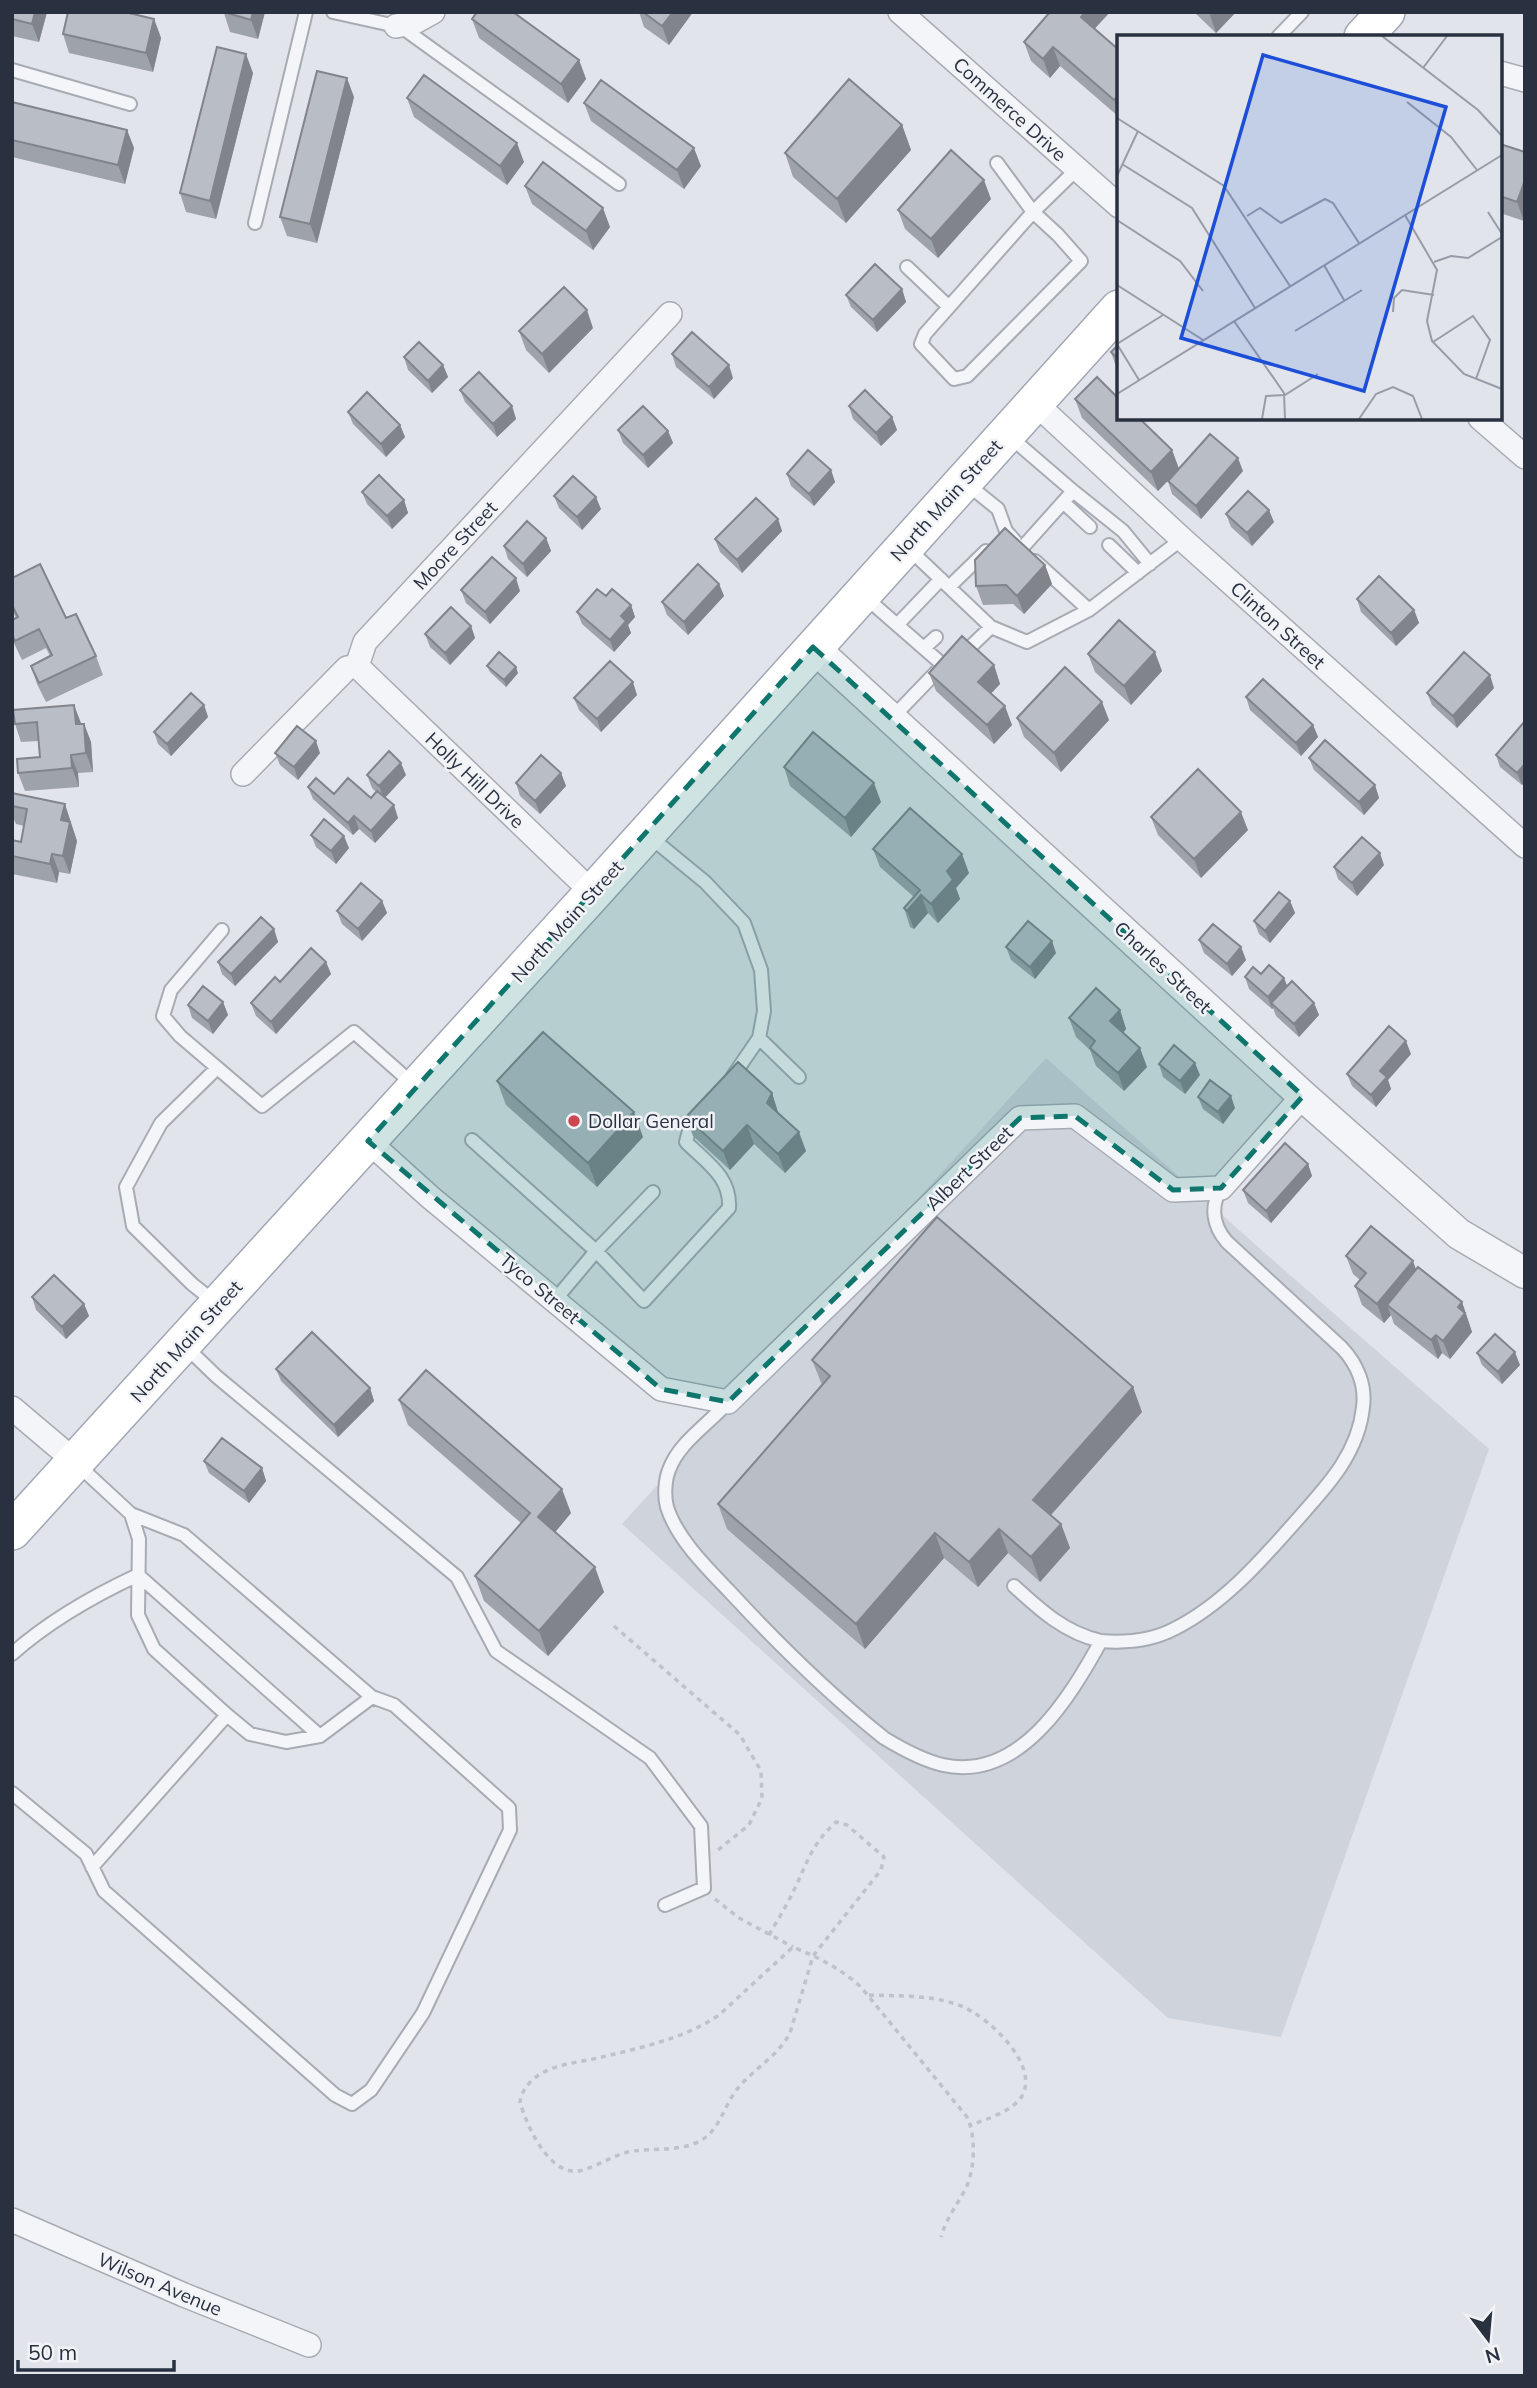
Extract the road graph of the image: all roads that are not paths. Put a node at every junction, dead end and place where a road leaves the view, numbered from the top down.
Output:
1 (306, 12) edge
2 (333, 12) edge
3 (433, 12) edge
4 (900, 12) edge
5 (1302, 12) edge
6 (398, 26) junction
7 (1280, 35) edge
8 (12, 70) edge
9 (1502, 74) edge
10 (1525, 80) edge
11 (130, 104) dead end
12 (997, 163) dead end
13 (1077, 169) junction
14 (619, 184) dead end
15 (1117, 204) edge
16 (1033, 212) junction
17 (255, 223) dead end
18 (907, 267) dead end
19 (949, 307) junction
20 (1117, 311) edge
21 (670, 314) dead end
22 (1034, 402) junction
23 (1482, 420) edge
24 (1006, 434) junction
25 (1525, 457) edge
26 (964, 482) junction
27 (1073, 491) junction
28 (1063, 502) junction
29 (1090, 527) dead end
30 (1006, 531) junction
31 (1182, 539) junction
32 (905, 545) junction
33 (1109, 545) dead end
34 (1022, 548) junction
35 (1150, 564) junction
36 (1138, 573) junction
37 (945, 583) junction
38 (861, 594) junction
39 (1089, 610) junction
40 (897, 625) junction
41 (991, 626) junction
42 (936, 637) dead end
43 (813, 647) junction
44 (924, 648) junction
45 (943, 665) junction
46 (357, 666) junction
47 (892, 718) junction
48 (243, 775) dead end
49 (646, 834) junction
50 (1525, 846) edge
51 (593, 893) junction
52 (222, 930) dead end
53 (759, 1038) junction
54 (217, 1068) junction
55 (799, 1077) dead end
56 (728, 1085) edge
57 (417, 1087) junction
58 (1303, 1096) junction
59 (705, 1110) edge
60 (472, 1140) dead end
61 (368, 1141) junction
62 (1221, 1188) junction
63 (653, 1192) dead end
64 (597, 1251) junction
65 (1525, 1273) edge
66 (555, 1300) junction
67 (219, 1305) junction
68 (183, 1345) junction
69 (728, 1402) junction
70 (12, 1408) edge
71 (76, 1462) junction
72 (131, 1514) junction
73 (12, 1531) edge
74 (138, 1575) junction
75 (1014, 1586) dead end
76 (1101, 1641) junction
77 (12, 1654) edge
78 (372, 1697) junction
79 (226, 1715) junction
80 (320, 1736) junction
81 (12, 1793) edge
82 (92, 1867) junction
83 (665, 1905) dead end
84 (12, 2220) edge
85 (309, 2345) dead end

1 - 17 lane
2 - 6 lane
3 - 6 street
4 - 13 street, Commerce Drive
5 - 7 lane
6 - 14 lane
8 - 11 lane
9 - 10 street
12 - 16 lane
13 - 15 street, Commerce Drive
13 - 16 lane
16 - 19 lane
16 - 19 lane
18 - 19 lane
20 - 22 main road, North Main Street
21 - 46 street, Moore Street
22 - 24 main road, North Main Street
22 - 31 street, Clinton Street
23 - 25 street
24 - 26 main road, North Main Street
24 - 27 lane
26 - 30 lane
26 - 32 main road, North Main Street
27 - 28 lane
27 - 35 lane
28 - 29 lane
28 - 34 lane
30 - 34 lane
30 - 37 lane
31 - 35 lane
31 - 50 street, Clinton Street
32 - 37 lane
32 - 38 main road, North Main Street
33 - 36 lane
34 - 39 lane
35 - 36 lane
36 - 39 lane
37 - 40 lane
37 - 41 lane
38 - 40 lane
38 - 43 main road, North Main Street
39 - 41 lane
40 - 44 lane
41 - 45 lane
42 - 44 lane
43 - 47 street, Charles Street
43 - 49 main road, North Main Street
44 - 45 lane
45 - 47 lane
46 - 48 street, Moore Street
46 - 51 street, Holly Hill Drive
47 - 58 street, Charles Street
49 - 51 main road, North Main Street
49 - 53 lane
51 - 57 main road, North Main Street
52 - 54 lane
53 - 55 lane
53 - 56 lane
54 - 57 lane
54 - 67 lane
57 - 61 main road, North Main Street
58 - 62 street
58 - 65 street, Charles Street
59 - 64 lane
60 - 64 lane
61 - 66 street, Tyco Street
61 - 67 main road, North Main Street
62 - 69 street, Albert Street
62 - 76 lane
63 - 64 lane
64 - 66 lane
66 - 69 street, Tyco Street
67 - 68 main road, North Main Street
68 - 71 main road, North Main Street
68 - 83 lane
69 - 76 lane
70 - 71 street
71 - 72 lane
71 - 73 main road, North Main Street
72 - 74 lane
72 - 78 lane
74 - 77 lane
74 - 79 lane
74 - 80 lane
75 - 76 lane
78 - 80 lane
78 - 82 lane
79 - 80 lane
79 - 82 lane
81 - 82 lane
84 - 85 street, Wilson Avenue

